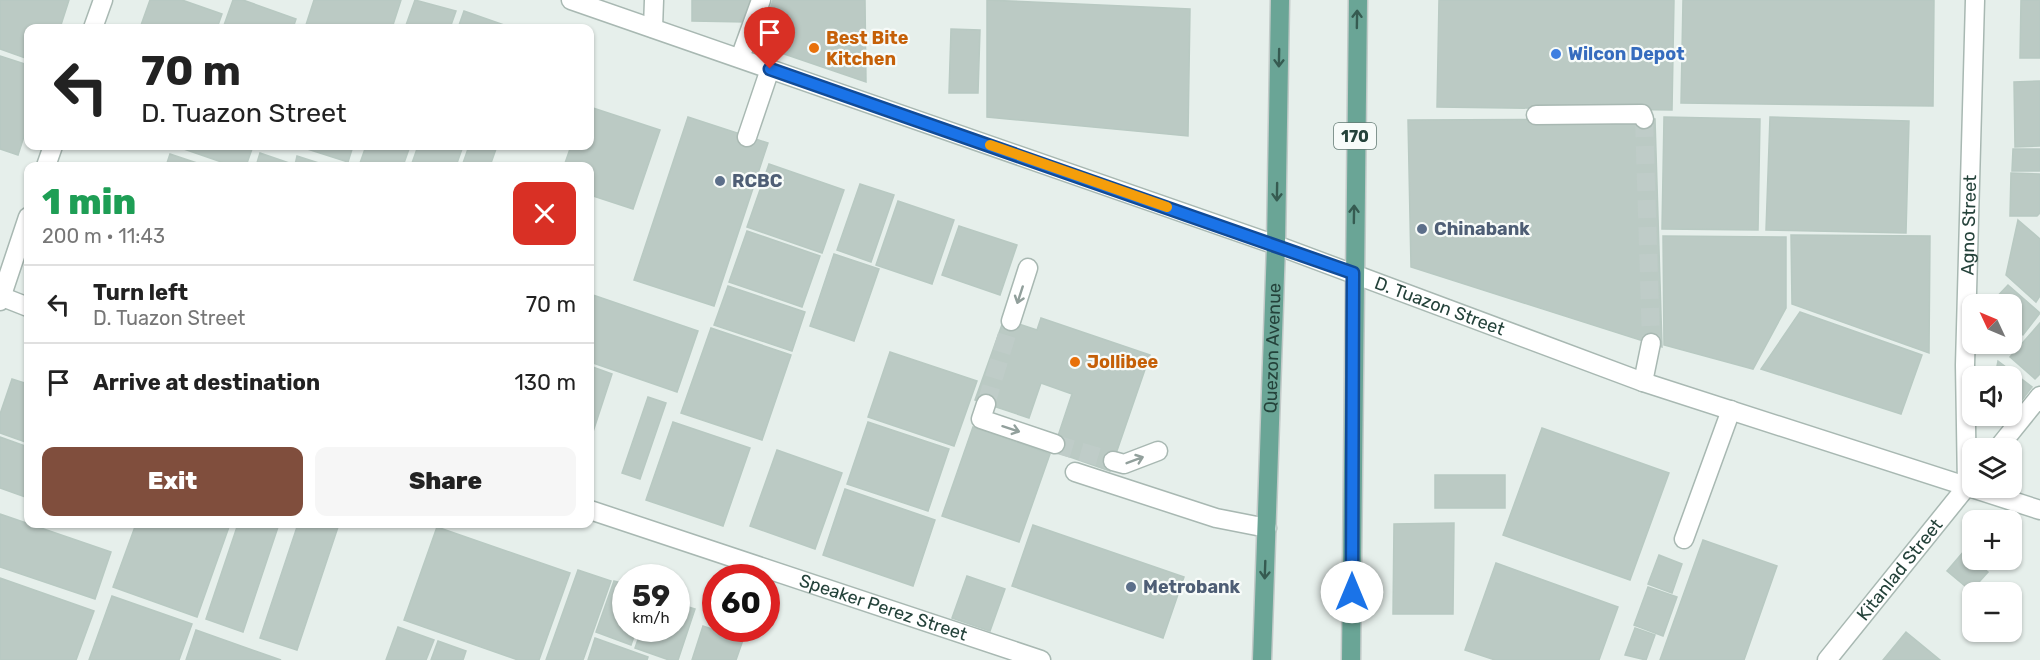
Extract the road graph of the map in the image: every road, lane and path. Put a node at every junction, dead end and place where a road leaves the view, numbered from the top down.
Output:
1 (103, 0) edge
2 (571, 0) edge
3 (654, 0) edge
4 (761, 0) edge
5 (1280, 0) edge
6 (1358, 0) edge
7 (1975, 0) edge
8 (94, 24) edge
9 (653, 28) junction
10 (740, 58) junction
11 (770, 69) junction
12 (1536, 115) dead end
13 (1644, 119) dead end
14 (747, 137) dead end
15 (24, 229) edge
16 (1276, 245) junction
17 (1028, 268) dead end
18 (1353, 273) junction
19 (0, 298) edge
20 (24, 306) edge
21 (1011, 321) tunnel mouth
22 (1651, 344) tunnel mouth
23 (1643, 382) junction
24 (2040, 396) edge
25 (986, 404) tunnel mouth
26 (1731, 410) junction
27 (1968, 438) edge
28 (2006, 438) edge
29 (1055, 444) tunnel mouth
30 (1158, 451) dead end
31 (1113, 461) tunnel mouth
32 (1075, 472) dead end
33 (1962, 481) edge
34 (1962, 493) edge
35 (2009, 498) edge
36 (2040, 510) edge
37 (594, 511) edge
38 (1267, 528) junction
39 (1684, 539) dead end
40 (1041, 660) edge
41 (1262, 660) edge
42 (1351, 660) edge
43 (1827, 660) edge

1 - 8 street
2 - 9 street, D. Tuazon Street
3 - 9 street
4 - 10 street
5 -> 16 main road, Quezon Avenue
18 -> 6 main road, 170
7 - 27 street, Agno Street
9 - 10 street, D. Tuazon Street
10 - 11 street, D. Tuazon Street
11 - 14 street
11 - 16 street, D. Tuazon Street
12 - 13 street
15 - 19 street
16 - 18 street, D. Tuazon Street
16 - 38 main road, Quezon Avenue
17 -> 21 street
18 - 23 street, D. Tuazon Street
18 - 42 main road, 170
19 - 20 street
22 - 23 street
23 - 26 street, D. Tuazon Street
24 - 28 street
25 -> 29 street
26 - 33 street, D. Tuazon Street
26 - 39 street
31 -> 30 street
32 - 38 street
34 - 43 street, Kitanlad Street
35 - 36 street, D. Tuazon Street
37 - 40 street, Speaker Perez Street
38 -> 41 main road, Quezon Avenue

